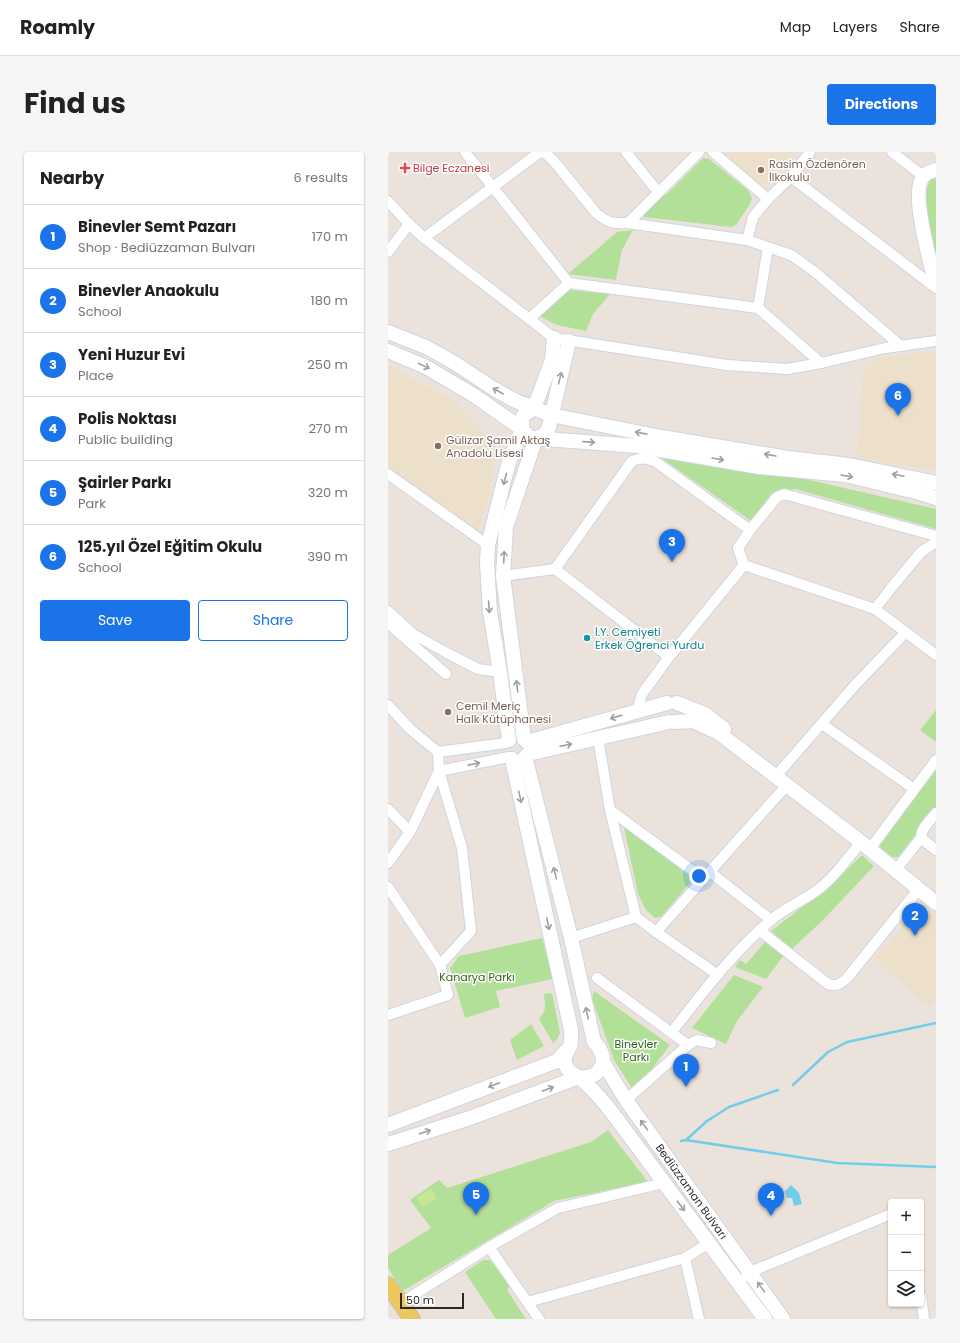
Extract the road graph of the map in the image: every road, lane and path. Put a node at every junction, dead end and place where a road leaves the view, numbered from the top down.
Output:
1 (465, 152) edge
2 (540, 152) edge
3 (544, 152) edge
4 (626, 152) edge
5 (699, 152) edge
6 (713, 152) edge
7 (810, 152) edge
8 (892, 152) edge
9 (936, 170) edge
10 (923, 176) junction
11 (791, 177) junction
12 (492, 187) junction
13 (658, 192) junction
14 (768, 199) junction
15 (388, 201) edge
16 (628, 223) junction
17 (409, 224) junction
18 (424, 238) junction
19 (747, 240) junction
20 (768, 247) junction
21 (388, 252) edge
22 (569, 283) junction
23 (936, 286) edge
24 (758, 308) junction
25 (529, 319) junction
26 (388, 332) edge
27 (886, 333) junction
28 (554, 338) junction
29 (569, 341) junction
30 (936, 341) edge
31 (901, 346) junction
32 (885, 348) junction
33 (388, 350) edge
34 (821, 363) junction
35 (539, 395) junction
36 (516, 401) junction
37 (554, 401) junction
38 (533, 409) junction
39 (504, 416) junction
40 (551, 416) junction
41 (566, 418) junction
42 (522, 429) junction
43 (536, 438) junction
44 (562, 440) junction
45 (511, 459) junction
46 (527, 465) junction
47 (388, 474) edge
48 (936, 483) edge
49 (936, 498) edge
50 (750, 530) junction
51 (936, 536) edge
52 (936, 542) edge
53 (488, 545) junction
54 (744, 565) junction
55 (556, 569) junction
56 (503, 576) junction
57 (875, 609) junction
58 (388, 611) edge
59 (388, 623) edge
60 (906, 632) junction
61 (936, 655) edge
62 (669, 657) junction
63 (500, 672) junction
64 (446, 674) dead end
65 (672, 703) junction
66 (388, 705) edge
67 (637, 711) junction
68 (672, 722) junction
69 (822, 724) junction
70 (598, 738) junction
71 (517, 749) junction
72 (438, 752) junction
73 (936, 760) edge
74 (439, 771) junction
75 (770, 772) junction
76 (787, 785) junction
77 (914, 789) junction
78 (388, 809) edge
79 (610, 810) junction
80 (936, 813) edge
81 (410, 832) junction
82 (921, 838) junction
83 (865, 846) junction
84 (936, 850) edge
85 (388, 862) edge
86 (895, 871) junction
87 (707, 875) junction
88 (388, 887) edge
89 (918, 890) junction
90 (936, 903) edge
91 (636, 917) junction
92 (771, 920) junction
93 (760, 930) junction
94 (656, 932) junction
95 (571, 938) junction
96 (440, 965) junction
97 (718, 975) junction
98 (597, 978) dead end
99 (388, 1015) edge
100 (671, 1033) junction
101 (594, 1042) junction
102 (711, 1043) dead end
103 (688, 1045) junction
104 (568, 1048) junction
105 (603, 1062) junction
106 (579, 1077) junction
107 (626, 1100) junction
108 (388, 1125) edge
109 (388, 1144) edge
110 (664, 1183) junction
111 (888, 1215) edge
112 (709, 1243) junction
113 (489, 1247) junction
114 (685, 1258) junction
115 (750, 1272) junction
116 (739, 1283) junction
117 (388, 1285) edge
118 (528, 1302) junction
119 (401, 1303) junction
120 (922, 1307) edge
121 (412, 1319) edge
122 (539, 1319) edge
123 (699, 1319) edge
124 (765, 1319) edge
125 (783, 1319) edge
126 (924, 1319) edge

1 - 12 street
2 - 12 street
3 - 16 street
4 - 13 street
5 - 13 street
6 - 14 street
7 - 11 street
8 - 10 street
9 - 10 street
10 - 23 street
11 - 14 street
11 - 23 street
12 - 18 street
12 - 22 street
13 - 16 street
14 - 19 street
15 - 17 street
16 - 19 street
17 - 18 street
17 - 21 street
18 - 25 street
19 - 20 street
20 - 24 street
20 - 27 street
22 - 24 street
22 - 25 street
24 - 34 street
25 - 28 street
36 -> 26 street
27 - 31 street
27 - 32 street
28 - 29 street
28 - 35 street
29 - 34 street
37 -> 29 street
30 - 31 street
31 - 32 street
32 - 34 street
33 -> 39 street
35 - 36 street
35 - 38 street
36 - 38 street
37 - 40 street
37 - 41 street
38 - 40 street
38 - 42 street
39 - 42 street
39 - 45 street
40 - 41 street
40 - 43 street
48 -> 41 street
42 - 43 street
42 - 45 street
43 - 44 street
43 - 46 street
44 - 46 street
44 -> 49 street
45 -> 53 street
56 -> 46 street
47 - 53 street
50 - 51 street
50 - 54 street
50 - 55 street
52 - 57 street
53 -> 63 street
54 - 57 street
54 - 62 street
55 - 56 street
55 - 62 street
71 -> 56 street
57 - 60 street
58 - 63 street
59 - 64 street
60 - 61 street
60 - 69 street
62 - 67 street
63 - 71 street
65 - 67 street
65 - 68 street
65 - 75 street
66 - 72 street
67 -> 71 street
68 - 70 street
68 - 75 street
69 - 75 street
69 - 77 street
71 -> 70 street
70 - 79 street
71 - 72 street
74 -> 71 street
95 -> 71 street
71 -> 104 street
72 - 74 street
73 - 77 street
74 - 81 street
74 - 96 street
75 - 76 street
76 - 83 street
76 - 87 street
77 - 83 street
78 - 81 street
79 - 87 street
79 - 91 street
80 - 82 street
81 - 85 street
82 - 84 street
82 - 86 street
83 - 86 street
83 - 92 street
86 - 89 street
87 - 92 street
87 - 94 street
88 - 96 street
89 - 90 street
89 - 93 street
91 - 94 street
91 - 95 street
92 - 93 street
93 - 97 street
94 - 97 street
101 -> 95 street
96 - 99 street
97 - 100 street
98 - 100 street
100 - 103 street
101 - 104 street
101 - 105 street
102 - 103 street
103 - 107 street
104 - 106 street
104 -> 108 street
105 - 106 street
105 - 107 street, Bediüzzaman Bulvarı
109 -> 106 street
106 - 110 street, Bediüzzaman Bulvarı
115 -> 107 street, Bediüzzaman Bulvarı
110 -> 112 street, Bediüzzaman Bulvarı
110 - 113 street
111 - 115 street
112 - 114 street
112 - 116 street, Bediüzzaman Bulvarı
113 - 118 street
113 - 119 street
114 - 118 street
114 - 123 street
115 - 116 street
125 -> 115 street, Bediüzzaman Bulvarı
116 - 124 street, Bediüzzaman Bulvarı
117 - 119 main road
118 - 122 street
119 - 121 main road
120 - 126 street

